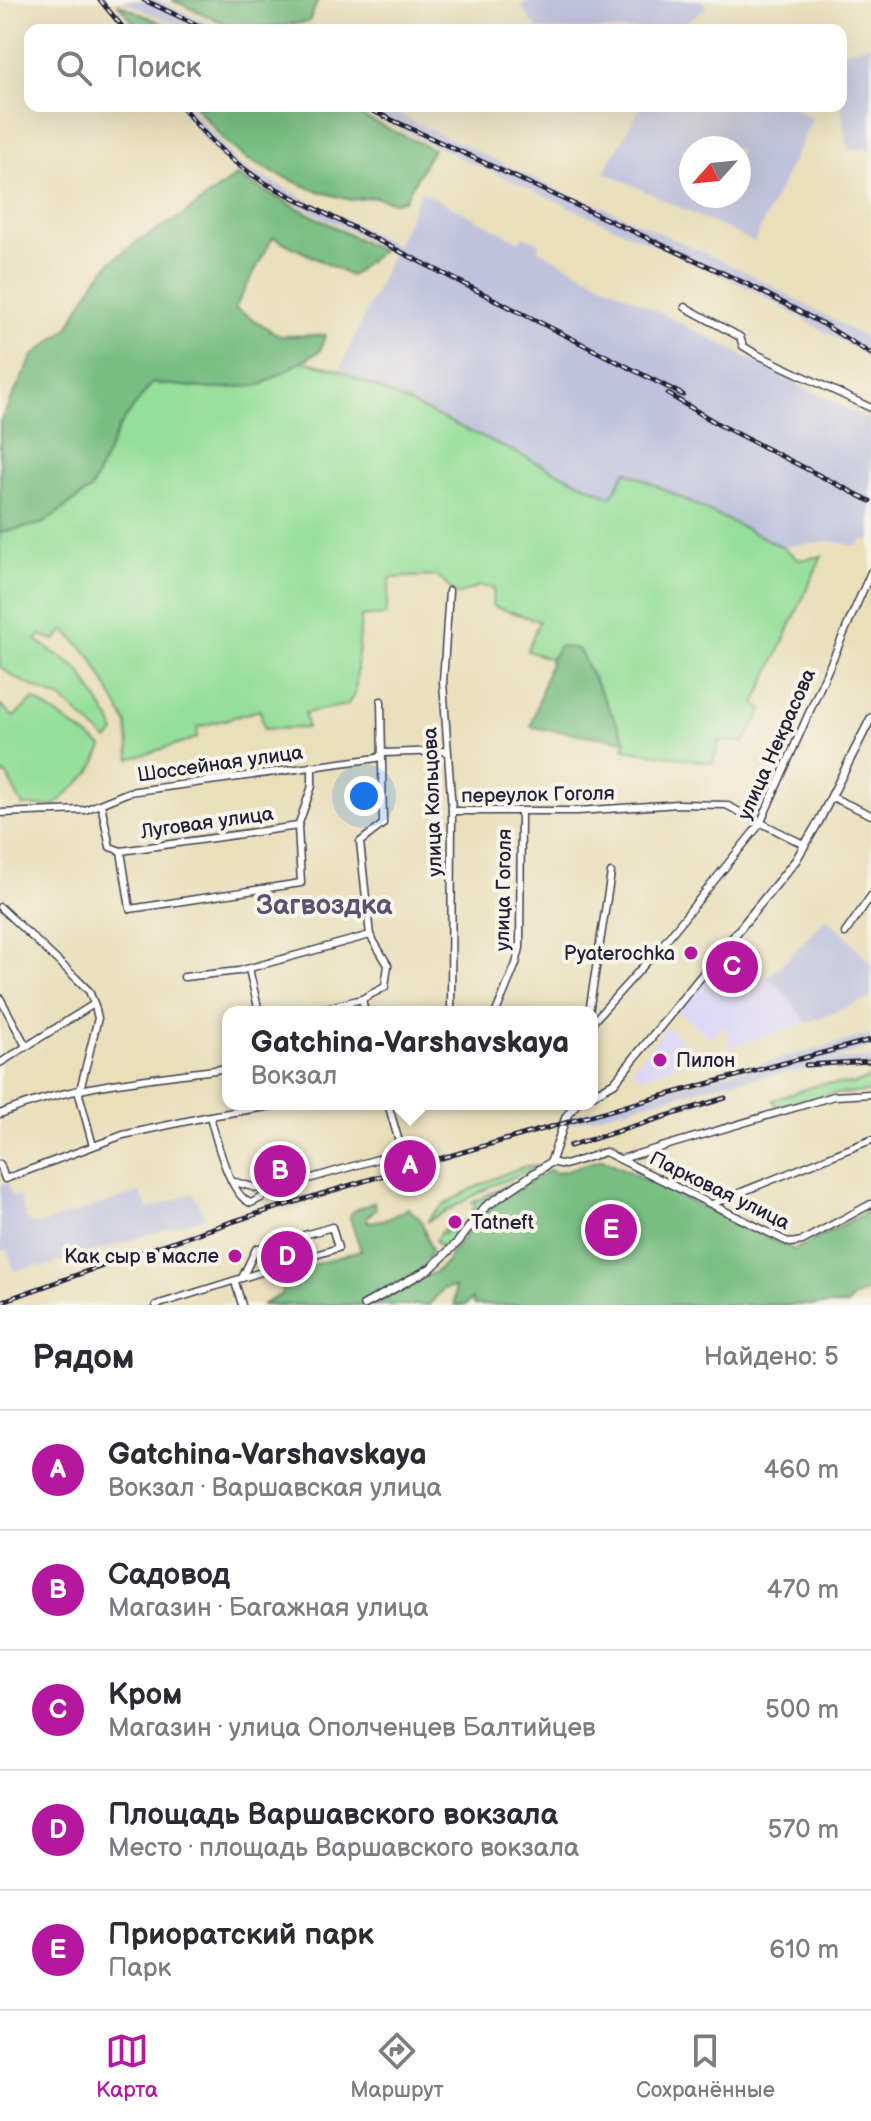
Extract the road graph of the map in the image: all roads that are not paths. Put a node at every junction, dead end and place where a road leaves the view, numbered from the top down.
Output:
1 (685, 307) dead end
2 (871, 408) edge
3 (871, 572) edge
4 (449, 591) dead end
5 (381, 701) dead end
6 (871, 718) edge
7 (446, 751) junction
8 (383, 753) junction
9 (312, 766) junction
10 (832, 797) junction
11 (101, 804) junction
12 (452, 811) junction
13 (521, 811) junction
14 (0, 813) edge
15 (871, 815) edge
16 (760, 824) junction
17 (298, 826) junction
18 (805, 845) junction
19 (121, 851) junction
20 (611, 873) dead end
21 (871, 896) edge
22 (0, 907) edge
23 (845, 933) dead end
24 (370, 935) junction
25 (249, 969) junction
26 (184, 977) dead end
27 (0, 998) edge
28 (362, 999) junction
29 (94, 1004) junction
30 (258, 1006) edge
31 (334, 1006) edge
32 (364, 1006) edge
33 (451, 1006) edge
34 (497, 1006) edge
35 (590, 1006) edge
36 (598, 1016) edge
37 (26, 1046) junction
38 (0, 1063) edge
39 (222, 1069) edge
40 (80, 1090) junction
41 (598, 1092) edge
42 (871, 1094) edge
43 (247, 1110) edge
44 (390, 1110) edge
45 (572, 1110) edge
46 (0, 1114) edge
47 (210, 1116) junction
48 (871, 1140) edge
49 (93, 1146) junction
50 (621, 1159) junction
51 (551, 1162) junction
52 (0, 1164) edge
53 (239, 1186) junction
54 (267, 1191) junction
55 (712, 1204) junction
56 (871, 1204) edge
57 (275, 1244) junction
58 (282, 1265) junction
59 (238, 1280) junction
60 (156, 1305) edge
61 (242, 1305) edge
62 (364, 1305) edge

1 - 2 street
3 - 16 street, улица Некрасова
4 - 7 street, улица Кольцова
5 - 8 street
6 - 10 main road
7 - 8 street, Шоссейная улица
7 - 12 street, улица Кольцова
8 - 9 street, Шоссейная улица
8 - 24 street
9 - 11 street, Шоссейная улица
9 - 17 street
10 - 15 street
10 - 18 main road
11 - 14 street, Шоссейная улица
11 - 19 street
12 - 13 street, переулок Гоголя
12 - 33 street, улица Кольцова
13 - 16 street, переулок Гоголя
13 - 34 street, улица Гоголя
16 - 18 street, переулок Гоголя
16 - 36 street, улица Некрасова
17 - 19 street, Луговая улица
17 - 19 street
18 - 41 main road
20 - 35 street
21 - 23 street
22 - 29 street
24 - 25 street
24 - 28 street
25 - 26 street
25 - 30 street
27 - 37 street
28 - 31 street
28 - 32 street
29 - 37 street
29 - 40 street
37 - 38 street
39 - 40 street
40 - 46 street
40 - 49 street
42 - 50 street
43 - 47 street
44 - 54 street
45 - 51 main road
47 - 49 street
47 - 53 street
48 - 55 street
49 - 52 street
50 - 51 street, Парковая улица
50 - 55 street, Парковая улица
51 - 62 main road
53 - 54 street
53 - 54 street
55 - 56 street, Парковая улица
57 - 58 street
57 - 58 street
57 - 59 street
58 - 59 street
59 - 60 street
59 - 61 street

